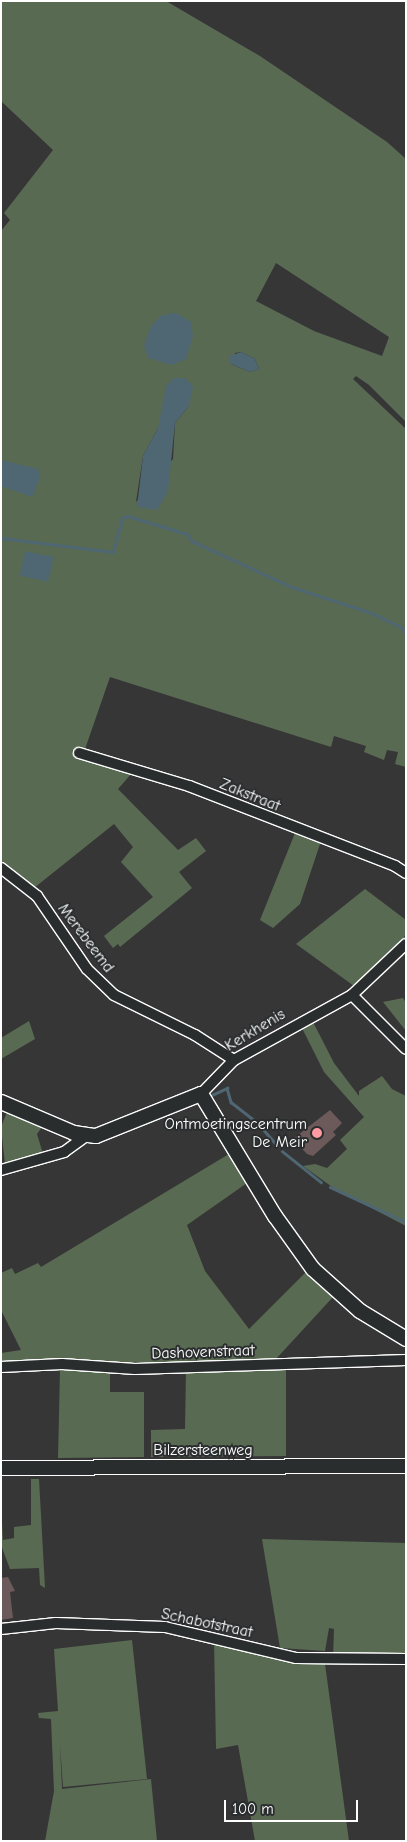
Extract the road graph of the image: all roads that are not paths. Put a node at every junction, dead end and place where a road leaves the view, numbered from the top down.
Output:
1 (79, 753) dead end
2 (1, 868) edge
3 (406, 873) edge
4 (406, 944) edge
5 (352, 995) junction
6 (406, 1049) edge
7 (234, 1060) junction
8 (201, 1094) junction
9 (1, 1102) edge
10 (86, 1136) junction
11 (1, 1170) edge
12 (406, 1339) edge
13 (406, 1360) edge
14 (1, 1367) edge
15 (406, 1466) edge
16 (1, 1468) edge
17 (1, 1629) edge
18 (406, 1659) edge

1 - 3 street, Zakstraat
2 - 7 street, Merebeemd
4 - 5 street, Kerkhenis
5 - 6 street
5 - 7 street, Kerkhenis
7 - 8 street, Kerkhenis
8 - 10 street, Kerkhenis
8 - 12 street
9 - 10 street, Kerkhenis
10 - 11 street
13 - 14 street, Dashovenstraat
15 - 16 street, Bilzersteenweg
17 - 18 street, Schabotstraat

